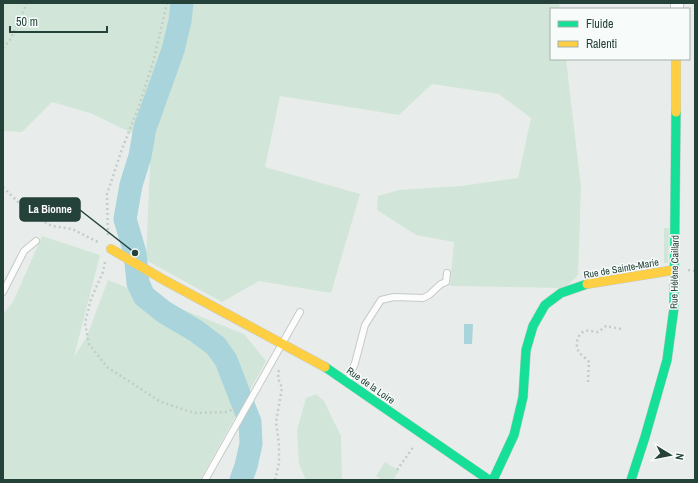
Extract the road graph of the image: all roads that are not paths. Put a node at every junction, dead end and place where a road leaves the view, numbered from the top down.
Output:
1 (676, 60) edge
2 (36, 241) dead end
3 (109, 248) road end
4 (674, 270) junction
5 (447, 273) dead end
6 (3, 292) edge
7 (300, 312) dead end
8 (281, 343) junction
9 (347, 381) junction
10 (205, 480) edge
11 (489, 480) edge
12 (493, 480) edge
13 (631, 480) edge

1 - 4 street, Rue Hélène Caillard
2 - 6 lane
3 - 8 street, Rue de la Loire
4 - 12 street, Rue de Sainte-Marie
4 - 13 street, Rue Hélène Caillard
5 - 9 lane
7 - 8 lane
8 - 9 street, Rue de la Loire
8 - 10 lane
9 - 11 street, Rue de la Loire

